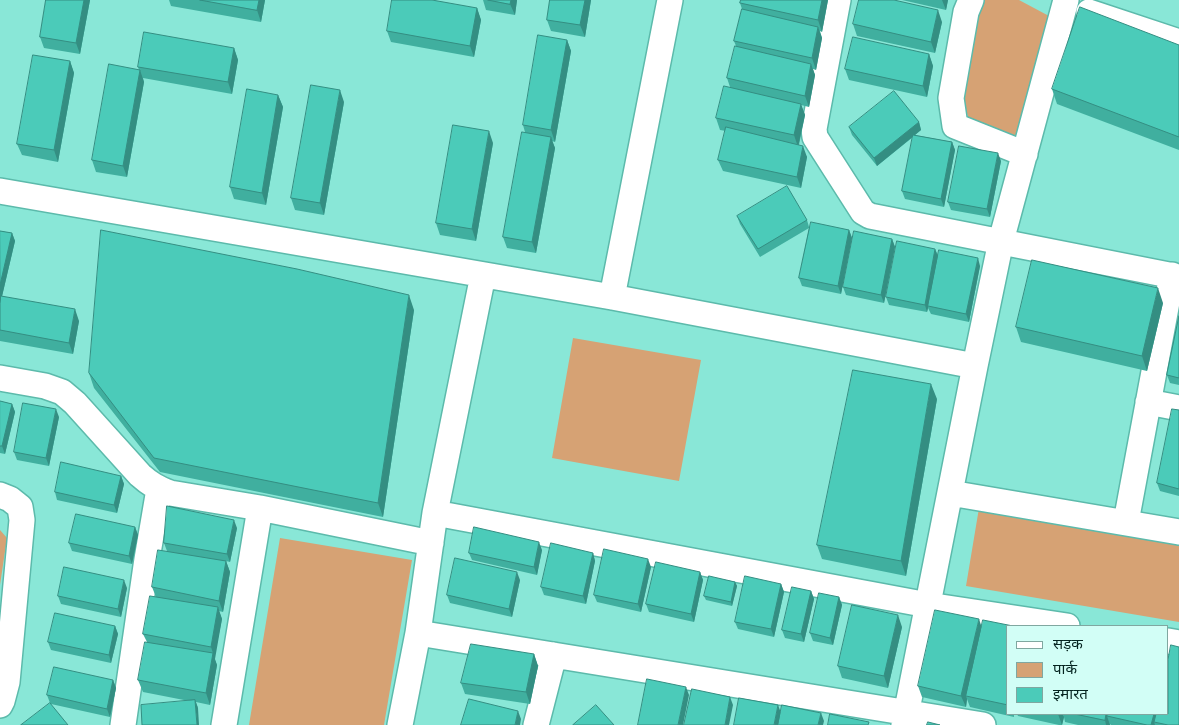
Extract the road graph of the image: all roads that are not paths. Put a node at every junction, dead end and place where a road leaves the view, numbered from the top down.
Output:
1 (670, 0) edge
2 (838, 0) edge
3 (971, 0) edge
4 (1061, 1) edge
5 (1179, 42) edge
6 (1025, 154) junction
7 (0, 191) edge
8 (1002, 241) junction
9 (482, 275) junction
10 (1176, 276) edge
11 (612, 297) junction
12 (975, 366) junction
13 (0, 378) edge
14 (1148, 402) junction
15 (1179, 408) edge
16 (159, 489) junction
17 (950, 493) junction
18 (0, 495) edge
19 (260, 508) junction
20 (434, 513) junction
21 (1126, 522) junction
22 (1179, 532) edge
23 (431, 543) junction
24 (928, 605) junction
25 (1061, 625) edge
26 (418, 633) junction
27 (554, 655) junction
28 (0, 704) edge
29 (905, 719) edge
30 (123, 725) edge
31 (224, 725) edge
32 (400, 725) edge
33 (536, 725) edge
34 (983, 725) edge

1 - 11 street
2 - 8 street
3 - 6 street
4 - 5 street
4 - 6 street
6 - 8 street
7 - 9 street
8 - 10 street
8 - 12 street
9 - 11 street
9 - 20 street
10 - 14 street
11 - 12 street
12 - 17 street
13 - 16 street
14 - 15 street
14 - 21 street
16 - 19 street
16 - 30 street
17 - 21 street
17 - 24 street
18 - 28 street
19 - 23 street
19 - 31 street
20 - 23 street
20 - 24 street
21 - 22 street
23 - 26 street
24 - 25 street
24 - 29 street
26 - 27 street
26 - 32 street
27 - 29 street
27 - 33 street
29 - 34 street

